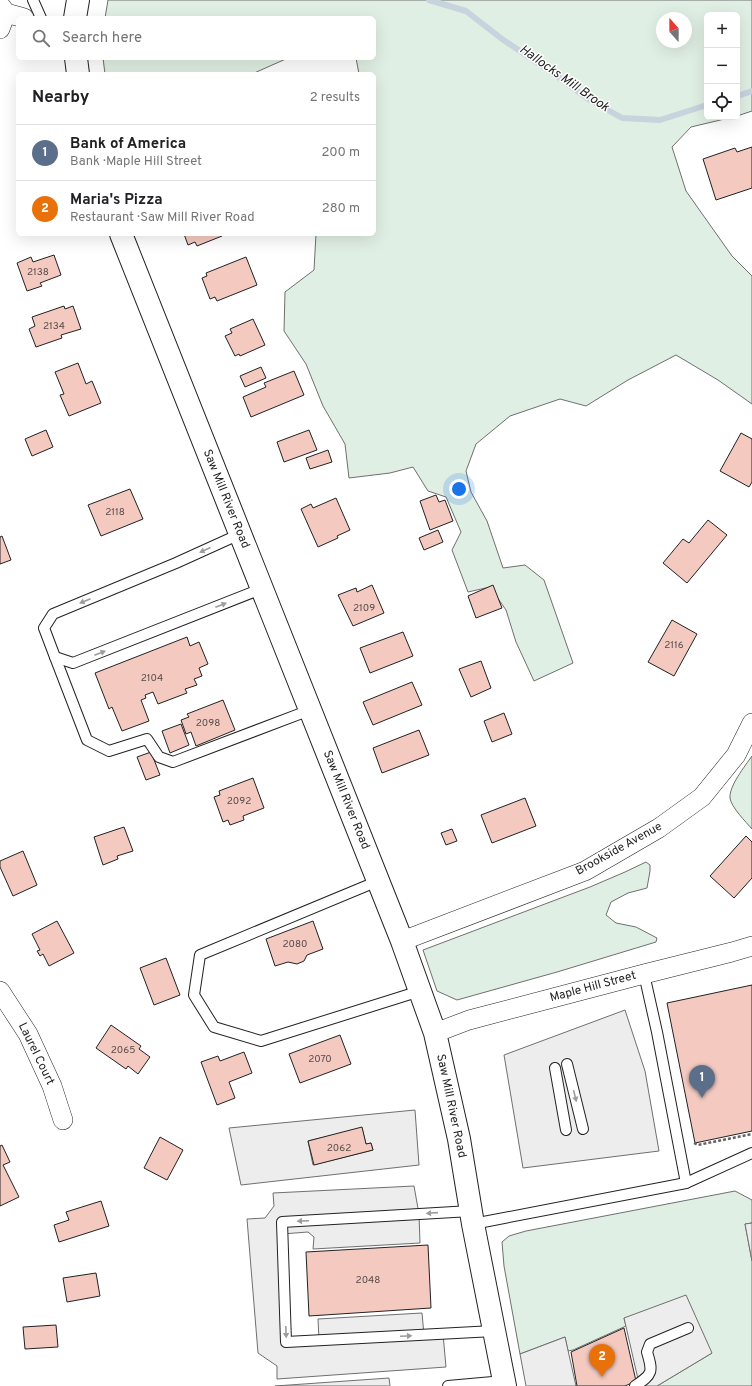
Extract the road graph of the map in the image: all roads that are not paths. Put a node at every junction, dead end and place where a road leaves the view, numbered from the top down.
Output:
1 (33, 0) edge
2 (78, 0) edge
3 (40, 16) edge
4 (75, 16) edge
5 (76, 60) edge
6 (78, 72) edge
7 (122, 236) edge
8 (240, 534) junction
9 (262, 589) junction
10 (55, 657) junction
11 (310, 710) junction
12 (752, 723) edge
13 (378, 881) junction
14 (402, 941) junction
15 (752, 946) edge
16 (644, 974) junction
17 (0, 991) edge
18 (420, 991) junction
19 (435, 1033) junction
20 (567, 1064) dead end
21 (554, 1068) dead end
22 (63, 1120) dead end
23 (583, 1129) dead end
24 (566, 1130) dead end
25 (752, 1153) edge
26 (686, 1183) junction
27 (472, 1217) junction
28 (688, 1328) dead end
29 (494, 1332) junction
30 (504, 1383) edge
31 (448, 1386) edge
32 (635, 1386) edge

1 - 3 lane
2 - 4 highway
5 - 6 highway
7 - 8 highway, Saw Mill River Road
8 - 9 highway, Saw Mill River Road
8 -> 10 lane
10 -> 9 lane
9 - 11 highway, Saw Mill River Road
10 - 11 lane
11 - 13 highway, Saw Mill River Road
12 - 14 street, Brookside Avenue
13 - 14 highway, Saw Mill River Road
13 - 18 lane
14 - 18 highway, Saw Mill River Road
15 - 16 street, Maple Hill Street
16 - 19 street, Maple Hill Street
16 - 26 lane
17 - 22 street, Laurel Court
18 - 19 highway, Saw Mill River Road
19 - 27 highway, Saw Mill River Road
20 -> 23 lane
21 - 24 lane
25 - 26 lane
26 - 27 lane
27 - 29 highway, Saw Mill River Road
27 -> 29 lane
28 - 32 lane
29 - 30 highway, Saw Mill River Road
30 - 31 lane

